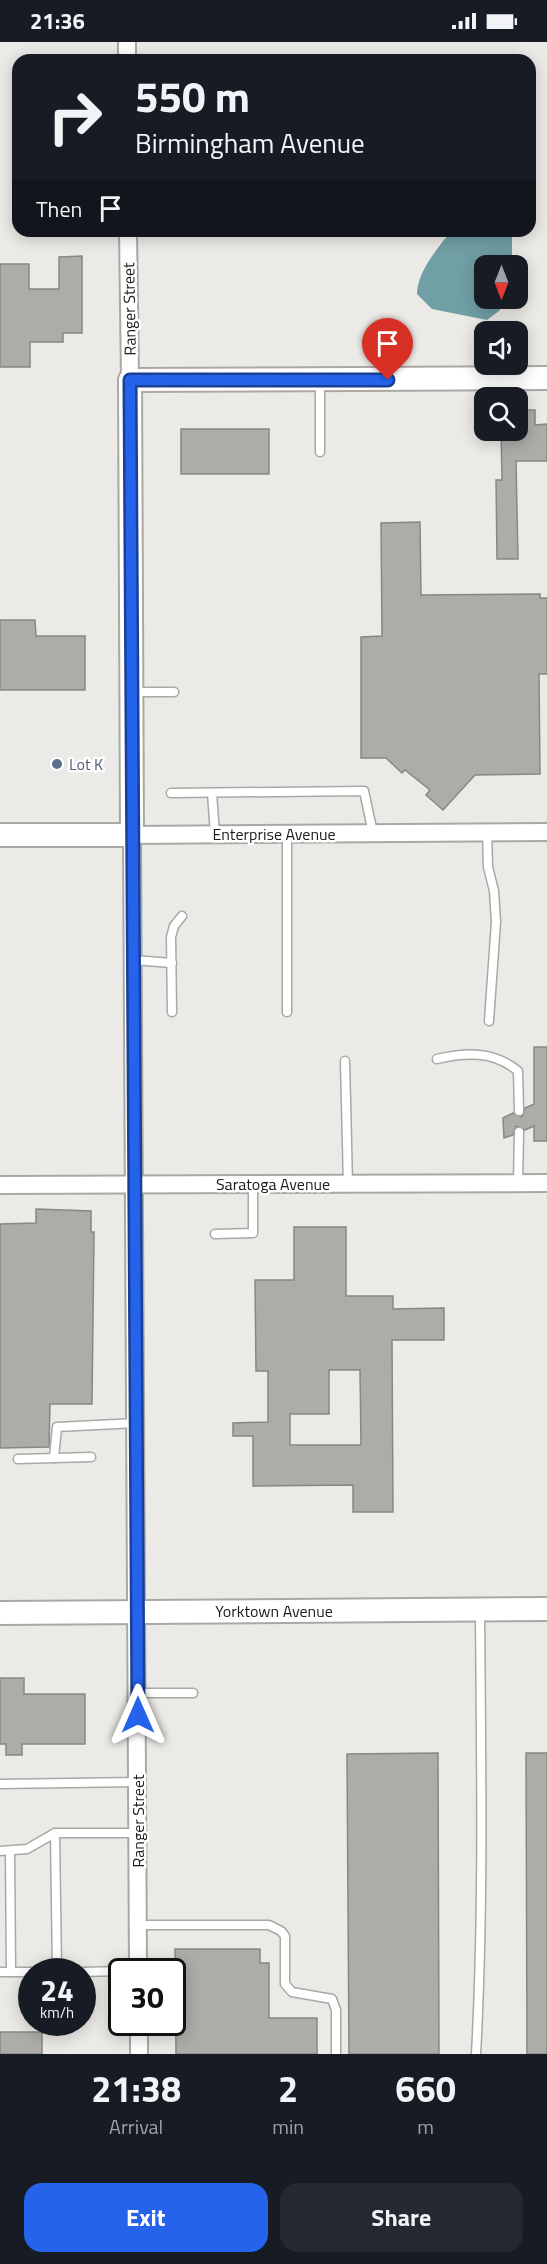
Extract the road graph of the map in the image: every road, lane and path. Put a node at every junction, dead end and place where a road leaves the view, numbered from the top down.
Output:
1 (128, 237) edge
2 (547, 378) edge
3 (130, 380) junction
4 (320, 380) junction
5 (320, 452) dead end
6 (130, 692) junction
7 (174, 692) dead end
8 (171, 793) dead end
9 (212, 793) junction
10 (487, 832) junction
11 (547, 832) edge
12 (373, 833) junction
13 (215, 834) junction
14 (287, 834) junction
15 (132, 835) junction
16 (0, 836) edge
17 (182, 916) dead end
18 (133, 960) junction
19 (172, 963) junction
20 (172, 1012) dead end
21 (286, 1012) dead end
22 (489, 1021) dead end
23 (437, 1059) dead end
24 (345, 1061) dead end
25 (519, 1111) dead end
26 (519, 1132) dead end
27 (518, 1183) junction
28 (547, 1183) edge
29 (253, 1184) junction
30 (348, 1184) junction
31 (0, 1185) edge
32 (135, 1185) junction
33 (215, 1234) dead end
34 (136, 1423) junction
35 (91, 1457) dead end
36 (54, 1458) junction
37 (18, 1459) dead end
38 (547, 1609) edge
39 (480, 1610) junction
40 (0, 1613) edge
41 (137, 1613) junction
42 (138, 1693) junction
43 (193, 1693) dead end
44 (138, 1782) junction
45 (0, 1784) edge
46 (55, 1833) junction
47 (138, 1833) junction
48 (0, 1851) edge
49 (10, 1852) junction
50 (138, 1925) junction
51 (57, 1958) edge
52 (138, 1958) edge
53 (0, 1972) edge
54 (11, 1972) junction
55 (18, 1972) edge
56 (139, 2036) edge
57 (139, 2054) edge
58 (336, 2054) edge
59 (476, 2054) edge

1 - 3 street, Ranger Street
2 - 4 main road
3 - 4 main road
3 - 6 main road, Ranger Street
4 - 5 lane
6 - 7 lane
6 - 15 main road, Ranger Street
8 - 9 lane
9 - 12 lane
9 - 13 lane
10 - 11 street, Enterprise Avenue
10 - 12 street, Enterprise Avenue
10 - 22 lane
12 - 14 street, Enterprise Avenue
13 - 14 street, Enterprise Avenue
13 - 15 street, Enterprise Avenue
14 - 21 lane
15 - 16 main road, Enterprise Avenue
15 - 18 street, Ranger Street
17 - 19 lane
18 - 19 lane
18 - 32 street, Ranger Street
19 - 20 lane
23 - 25 lane
24 - 30 lane
26 - 27 lane
27 - 28 street, Saratoga Avenue
27 - 30 street, Saratoga Avenue
29 - 30 street, Saratoga Avenue
29 - 32 street, Saratoga Avenue
29 - 33 lane
31 - 32 street, Saratoga Avenue
32 - 34 street, Ranger Street
34 - 36 lane
34 - 41 street, Ranger Street
35 - 36 lane
36 - 37 lane
38 - 39 main road, Yorktown Avenue
39 - 41 main road, Yorktown Avenue
39 - 59 lane
40 - 41 main road, Yorktown Avenue
41 - 42 street, Ranger Street
42 - 43 lane
42 - 44 street, Ranger Street
44 - 45 lane
44 - 47 street, Ranger Street
46 - 47 lane
46 - 49 lane
46 - 51 lane
47 - 50 street, Ranger Street
48 - 49 lane
49 - 54 lane
50 - 52 street, Ranger Street
50 - 58 lane
53 - 54 lane
54 - 55 lane
56 - 57 street

